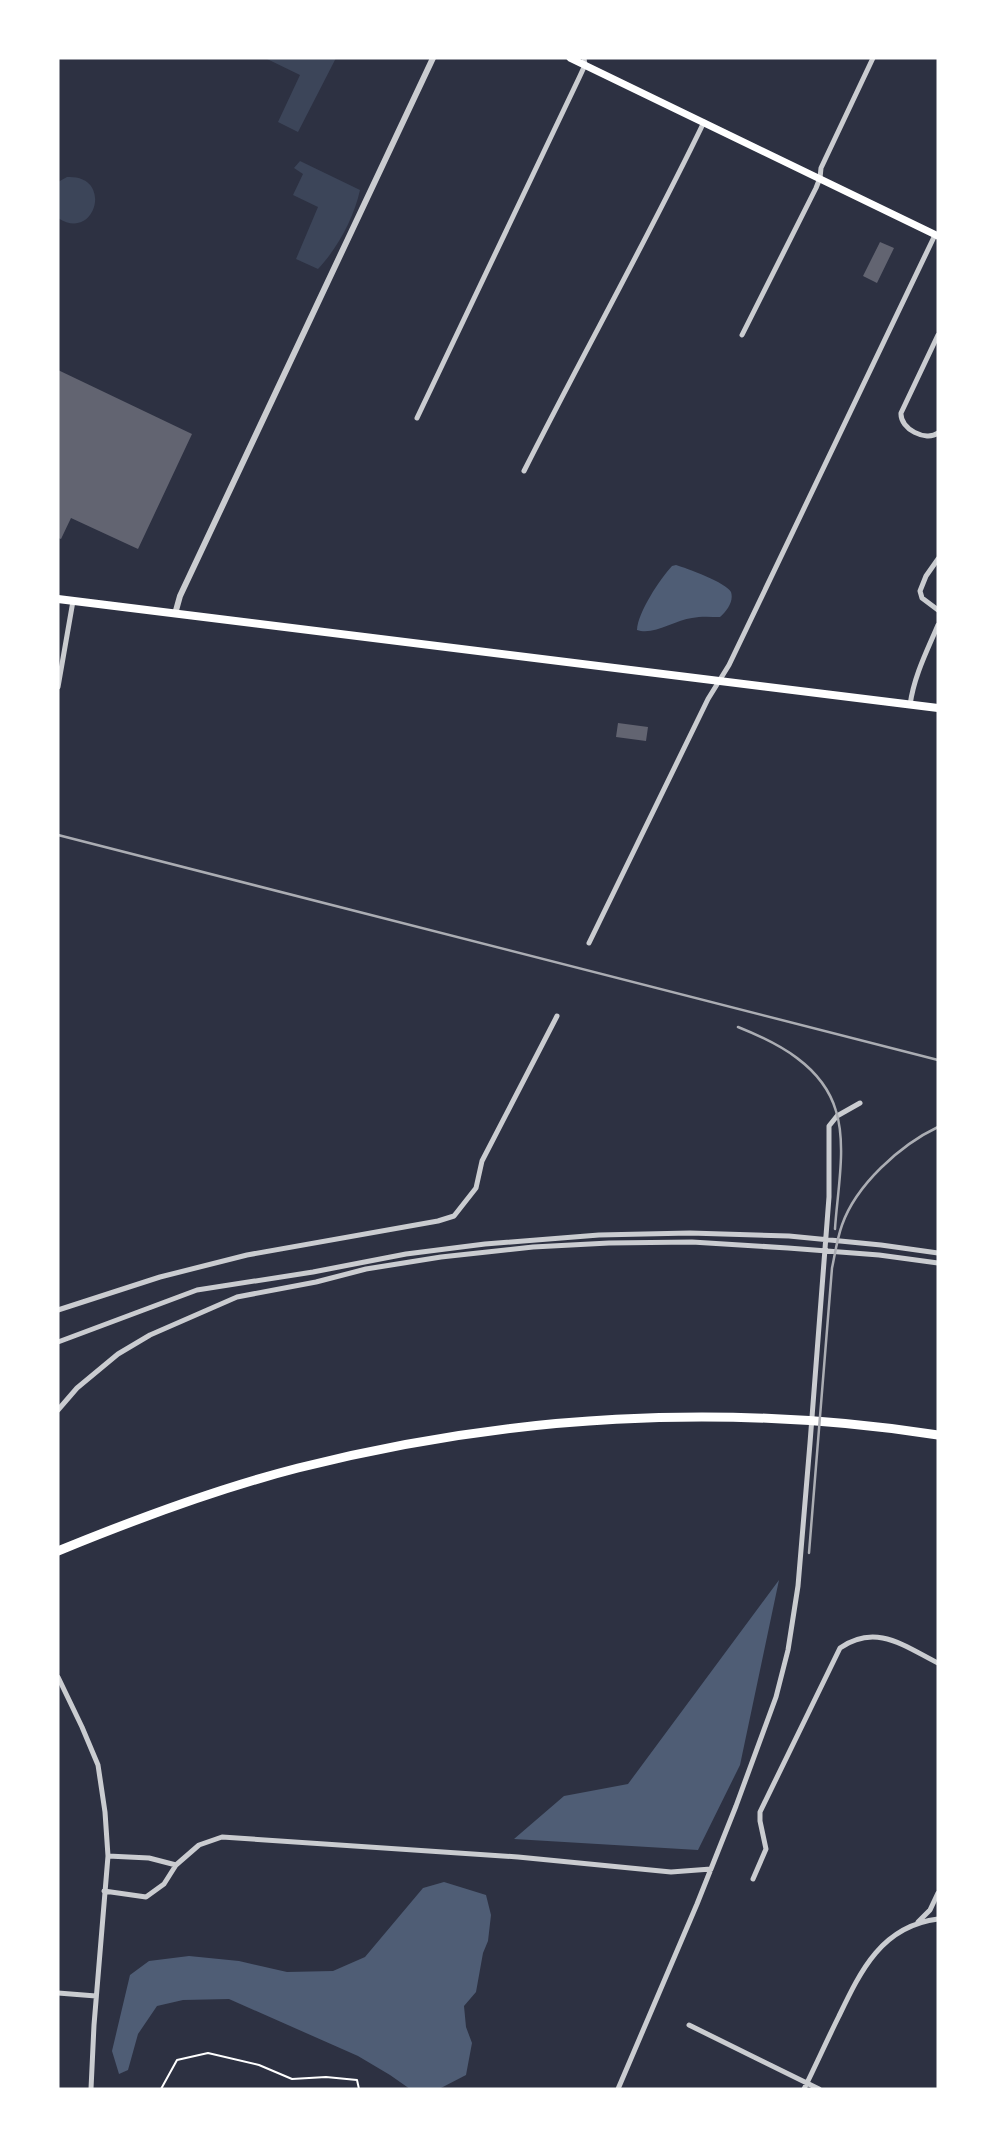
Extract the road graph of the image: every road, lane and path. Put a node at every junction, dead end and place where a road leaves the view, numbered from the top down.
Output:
1 (433, 58) edge
2 (570, 58) edge
3 (873, 58) edge
4 (585, 61) edge
5 (704, 122) junction
6 (820, 178) junction
7 (937, 235) edge
8 (742, 335) dead end
9 (938, 335) edge
10 (417, 418) dead end
11 (938, 433) edge
12 (524, 471) dead end
13 (938, 559) edge
14 (58, 599) edge
15 (74, 601) junction
16 (938, 610) edge
17 (175, 614) junction
18 (938, 625) edge
19 (720, 682) junction
20 (58, 687) edge
21 (910, 705) junction
22 (938, 708) edge
23 (589, 943) dead end
24 (557, 1016) dead end
25 (860, 1103) dead end
26 (938, 1253) edge
27 (938, 1262) edge
28 (58, 1310) edge
29 (58, 1342) edge
30 (58, 1410) edge
31 (938, 1435) edge
32 (58, 1551) edge
33 (938, 1663) edge
34 (58, 1677) edge
35 (108, 1856) junction
36 (176, 1865) junction
37 (711, 1868) junction
38 (753, 1879) dead end
39 (104, 1891) junction
40 (938, 1893) edge
41 (938, 1919) edge
42 (915, 1925) junction
43 (58, 1993) edge
44 (96, 1996) junction
45 (690, 2025) dead end
46 (805, 2086) edge
47 (91, 2089) edge
48 (161, 2089) edge
49 (359, 2089) edge
50 (618, 2089) edge
51 (819, 2089) edge

1 - 17 street
2 - 4 main road
3 - 6 street
4 - 5 main road
4 - 10 street
5 - 6 main road
5 - 12 street
6 - 7 main road
6 - 8 street
7 - 19 street
9 - 11 street
13 - 16 street
14 - 15 main road
15 - 17 main road
15 - 20 street
17 - 19 main road
18 - 21 street
19 - 21 main road
19 - 23 street
21 - 22 main road
24 - 28 street
25 - 37 street
26 - 29 street
27 - 30 street
31 - 32 highway
33 - 38 street
34 - 35 street
35 - 36 street
35 - 39 street
36 - 37 street
36 - 39 street
37 - 50 street
39 - 44 street
40 - 42 street
41 - 42 street
42 - 46 street
43 - 44 street
44 - 47 street
45 - 46 street
46 - 51 street
48 - 49 path

